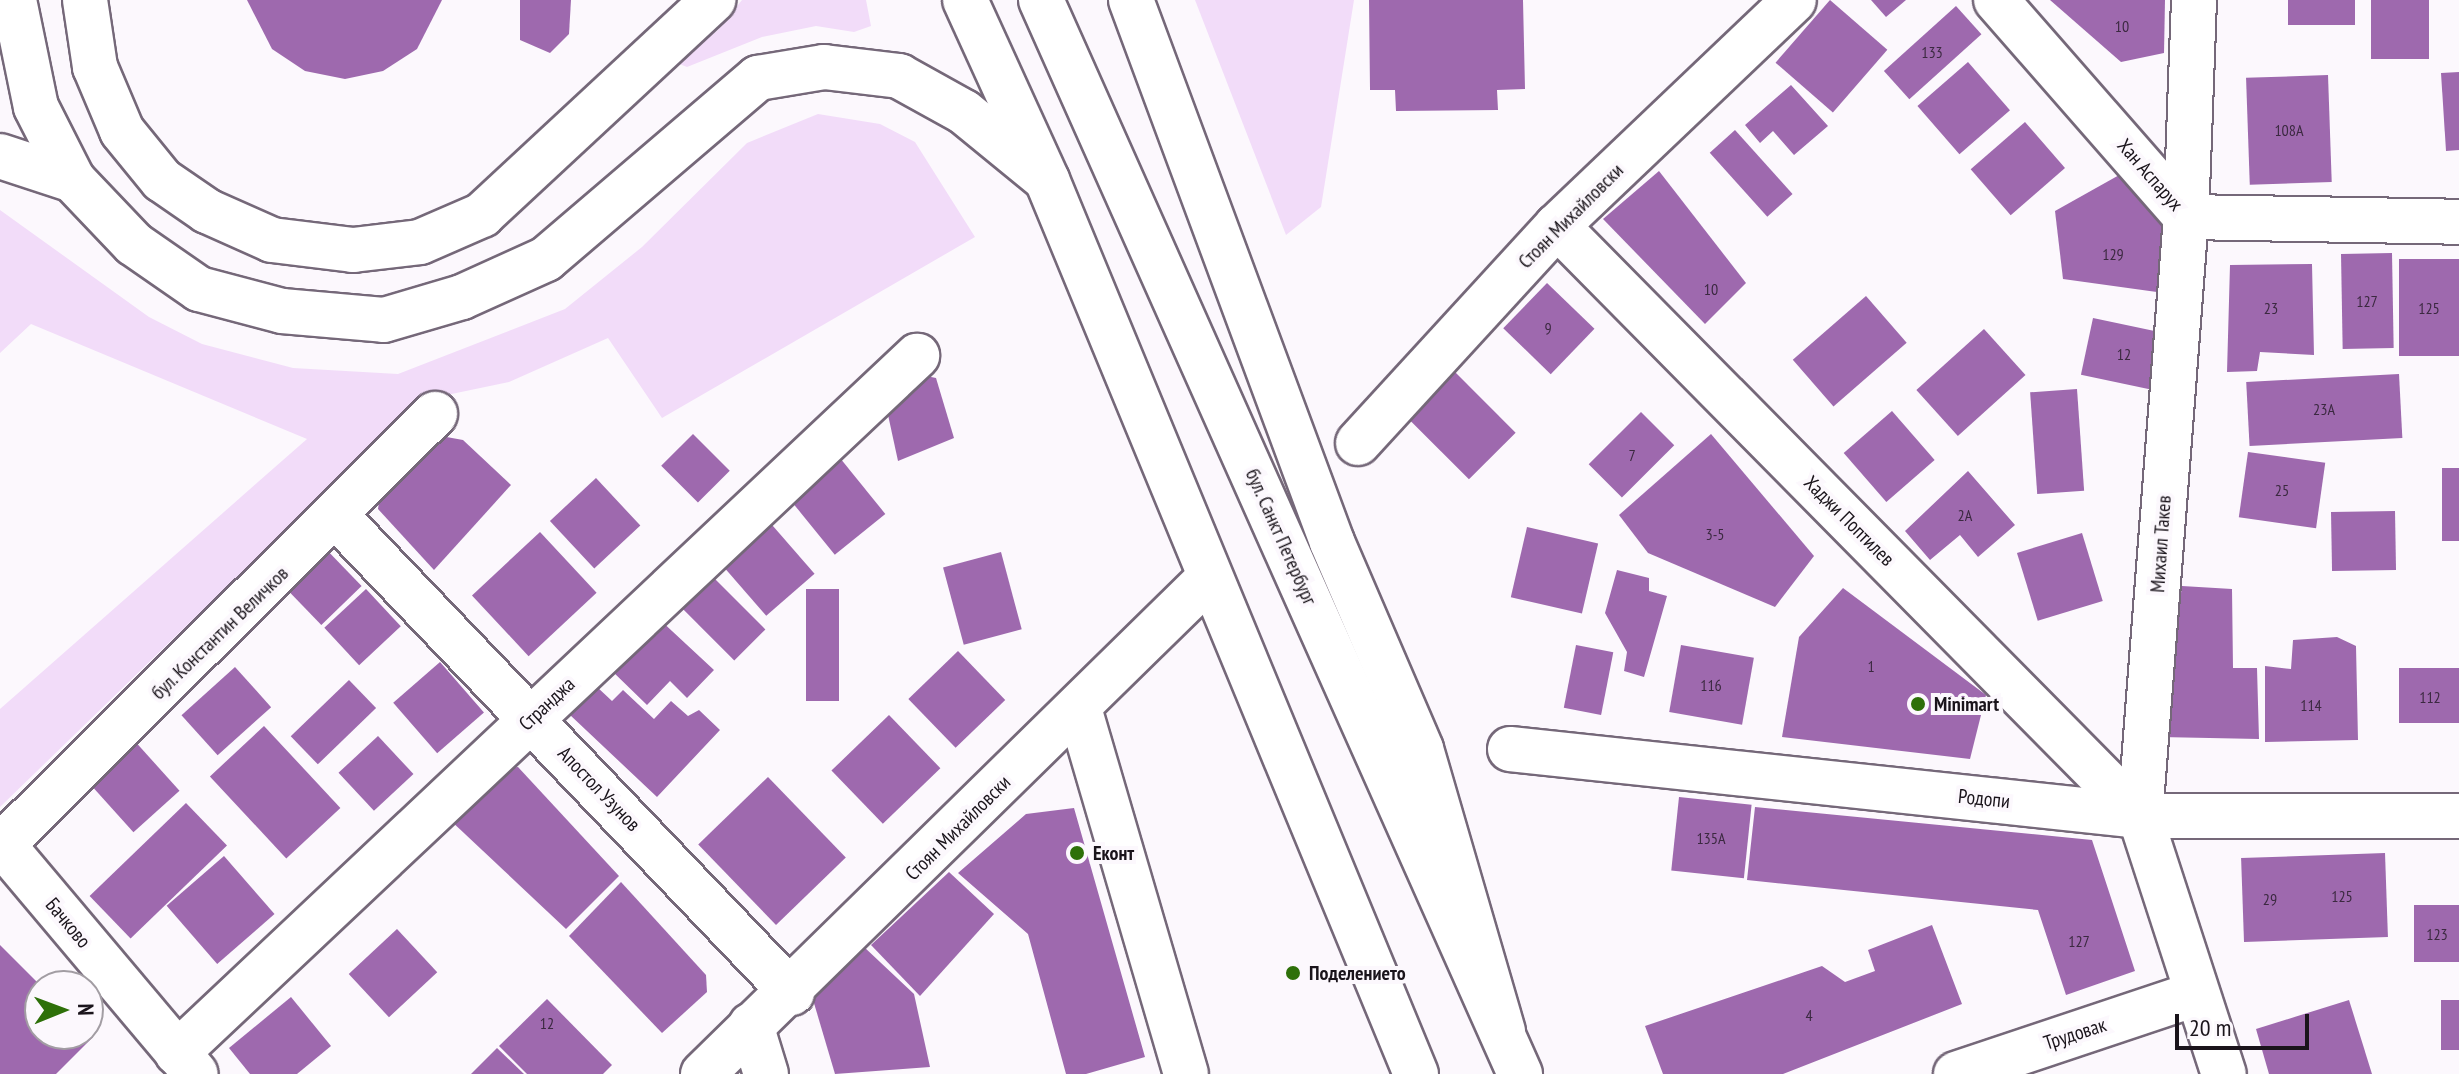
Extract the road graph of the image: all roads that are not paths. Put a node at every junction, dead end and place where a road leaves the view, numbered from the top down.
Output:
1 (14, 0) edge
2 (85, 0) edge
3 (713, 0) edge
4 (965, 0) edge
5 (1041, 0) edge
6 (1131, 0) edge
7 (1794, 0) edge
8 (1996, 0) edge
9 (2194, 0) edge
10 (0, 156) edge
11 (73, 180) junction
12 (1047, 180) junction
13 (2186, 217) junction
14 (2459, 222) edge
15 (1557, 226) junction
16 (917, 356) dead end
17 (435, 414) dead end
18 (1358, 443) dead end
19 (338, 518) junction
20 (1210, 577) junction
21 (1079, 708) junction
22 (532, 719) junction
23 (1510, 749) dead end
24 (2140, 816) junction
25 (2459, 816) edge
26 (1, 846) edge
27 (792, 993) junction
28 (2195, 994) junction
29 (751, 1025) junction
30 (1503, 1031) junction
31 (186, 1063) edge
32 (703, 1074) edge
33 (766, 1074) edge
34 (1186, 1074) edge
35 (1416, 1074) edge
36 (1520, 1074) edge
37 (1956, 1074) edge
38 (2224, 1074) edge

1 - 11 street
2 - 3 street
4 - 12 street
5 - 30 street, бул. Санкт Петербург
6 - 30 street
7 - 15 street, Стоян Михайловски
8 - 13 street, Хан Аспарух
9 - 13 street, Михаил Такев
10 - 11 street
11 - 12 street
12 - 20 street
13 - 14 street, Хан Аспарух
13 - 24 street, Михаил Такев
15 - 18 street, Стоян Михайловски
15 - 24 street, Хаджи Поптилев
16 - 22 street, Странджа
17 - 19 street, бул. Константин Величков
19 - 22 street, Апостол Узунов
19 - 26 street, бул. Константин Величков
20 - 21 street, Стоян Михайловски
20 - 35 street
21 - 27 street, Стоян Михайловски
21 - 34 street
22 - 27 street, Апостол Узунов
22 - 31 street, Странджа
23 - 24 street, Родопи
24 - 25 street, Родопи
24 - 28 street, Михаил Такев
26 - 31 street, Бачково
27 - 29 street, Стоян Михайловски
28 - 37 street, Трудовак
28 - 38 street, Михаил Такев
29 - 32 street, Стоян Михайловски
29 - 33 street
30 - 36 street, бул. Санкт Петербург

